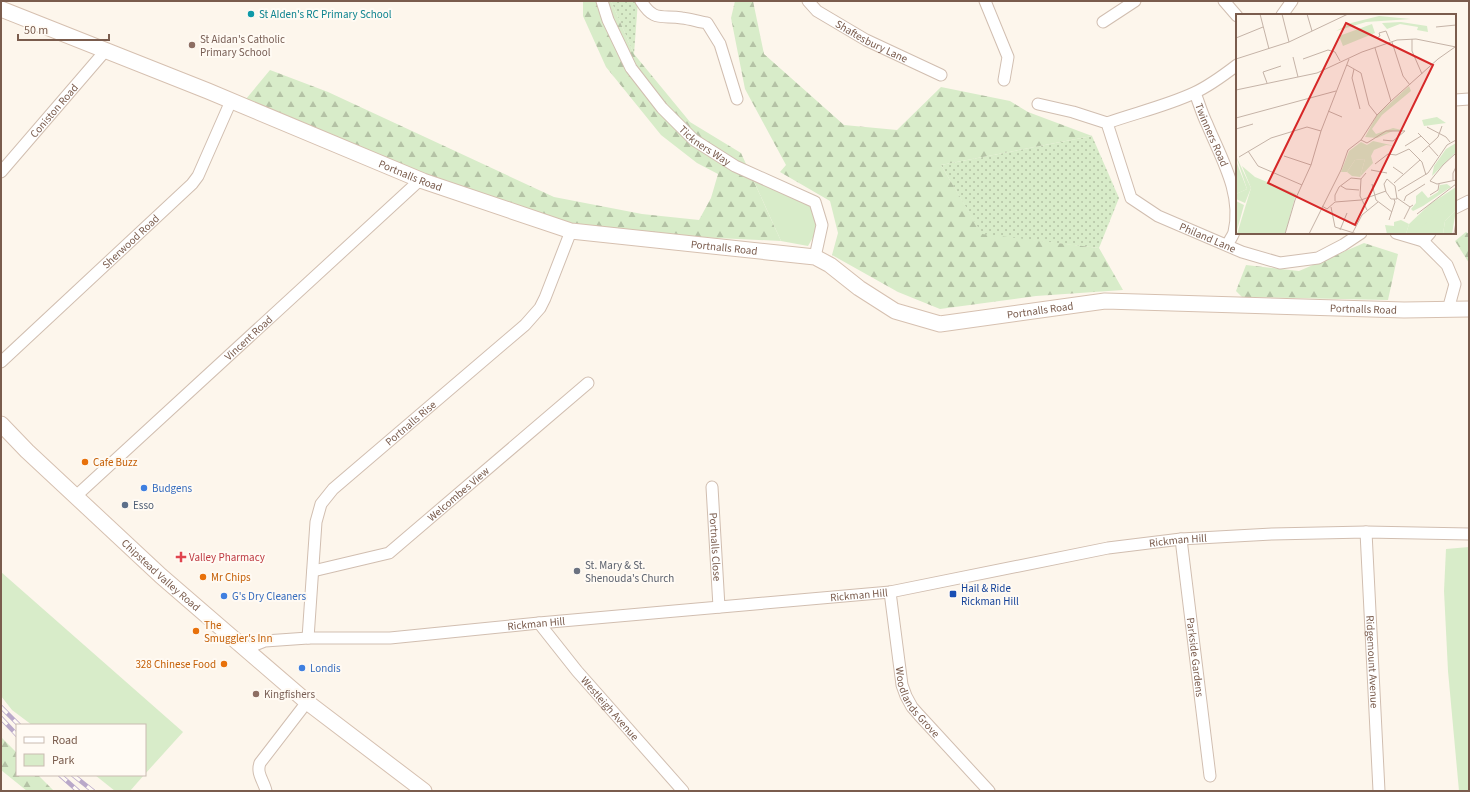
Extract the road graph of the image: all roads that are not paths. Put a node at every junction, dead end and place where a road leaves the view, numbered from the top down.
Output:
1 (602, 1) edge
2 (641, 1) edge
3 (808, 1) edge
4 (985, 1) edge
5 (1135, 1) edge
6 (1224, 1) edge
7 (1292, 1) edge
8 (1, 9) edge
9 (1283, 14) edge
10 (1236, 15) edge
11 (1103, 22) dead end
12 (106, 50) junction
13 (1236, 66) edge
14 (941, 75) dead end
15 (1004, 80) dead end
16 (1195, 93) junction
17 (1469, 99) edge
18 (737, 100) dead end
19 (1456, 100) edge
20 (231, 101) junction
21 (1038, 104) dead end
22 (1107, 124) junction
23 (1, 172) edge
24 (420, 180) junction
25 (1469, 201) edge
26 (1456, 208) edge
27 (571, 231) junction
28 (1360, 234) edge
29 (1404, 234) edge
30 (1427, 237) edge
31 (1227, 245) junction
32 (814, 257) junction
33 (1469, 309) edge
34 (1448, 310) junction
35 (1, 362) edge
36 (588, 383) dead end
37 (1, 424) edge
38 (712, 486) dead end
39 (76, 496) junction
40 (1366, 532) junction
41 (1469, 534) edge
42 (1181, 539) junction
43 (312, 571) junction
44 (890, 592) junction
45 (719, 607) junction
46 (539, 623) junction
47 (308, 638) junction
48 (250, 652) junction
49 (307, 702) junction
50 (1210, 776) dead end
51 (266, 791) edge
52 (424, 791) edge
53 (683, 791) edge
54 (989, 791) edge
55 (1379, 791) edge

1 - 32 street, Tickners Way
2 - 18 street
3 - 14 street, Shaftesbury Lane
4 - 15 street
5 - 11 street
6 - 10 street
7 - 9 street
8 - 12 street, Portnalls Road
12 - 20 street, Portnalls Road
12 - 23 street, Coniston Road
13 - 16 street
16 - 22 street
16 - 31 street, Twinners Road
17 - 19 street
20 - 24 street, Portnalls Road
20 - 35 street, Sherwood Road
21 - 22 street
22 - 31 street, Philand Lane
24 - 27 street, Portnalls Road
24 - 39 street, Vincent Road
25 - 26 street
27 - 32 street, Portnalls Road
27 - 43 street, Portnalls Rise
28 - 31 street, Philand Lane
29 - 30 street
30 - 34 street
32 - 34 street, Portnalls Road
33 - 34 street, Portnalls Road
36 - 43 street, Welcombes View
37 - 39 street, Chipstead Valley Road
38 - 45 street, Portnalls Close
39 - 48 street, Chipstead Valley Road
40 - 41 street, Rickman Hill
40 - 42 street, Rickman Hill
40 - 55 street, Ridgemount Avenue
42 - 44 street, Rickman Hill
42 - 50 street, Parkside Gardens
43 - 47 street, Portnalls Rise
44 - 45 street, Rickman Hill
44 - 54 street, Woodlands Grove
45 - 46 street, Rickman Hill
46 - 47 street, Rickman Hill
46 - 53 street, Westleigh Avenue
47 - 48 street, Rickman Hill
48 - 49 street, Chipstead Valley Road
49 - 51 street
49 - 52 street, Chipstead Valley Road

